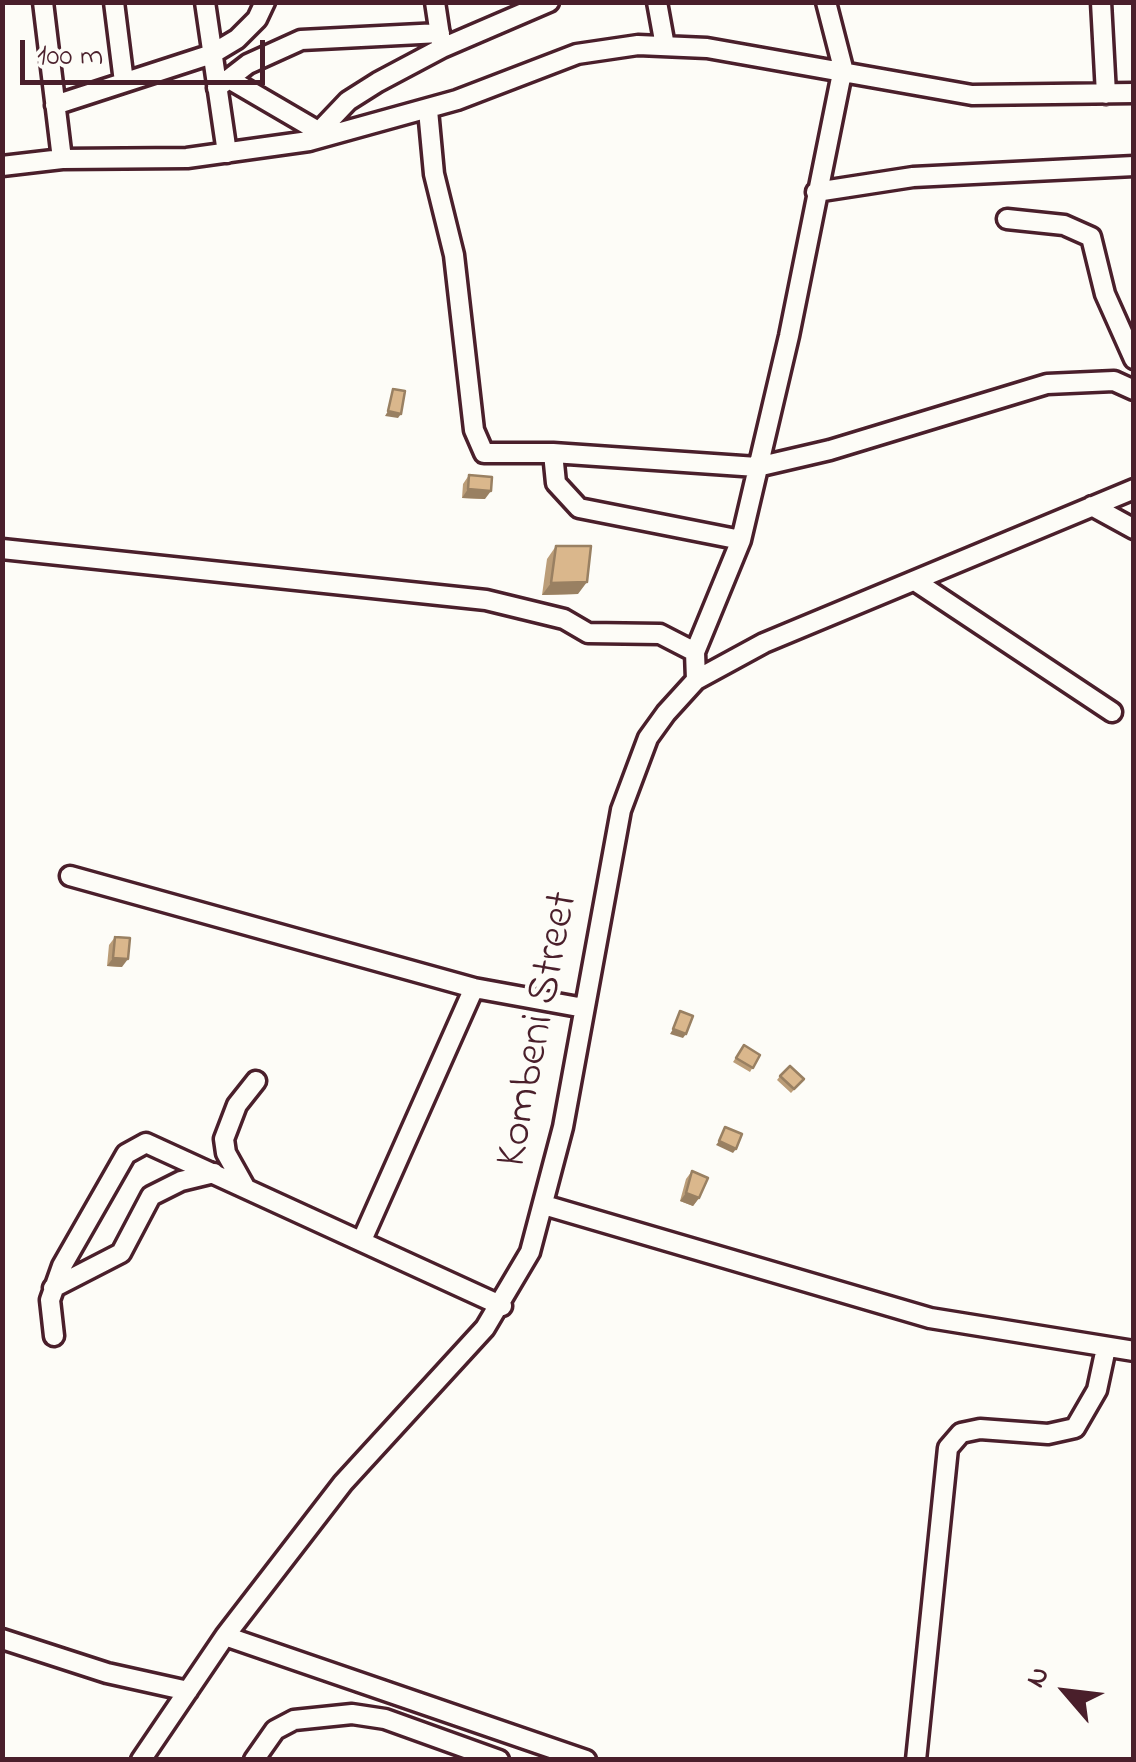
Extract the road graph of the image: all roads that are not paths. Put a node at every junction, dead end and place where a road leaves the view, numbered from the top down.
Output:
1 (42, 2) edge
2 (114, 2) edge
3 (206, 2) edge
4 (265, 2) edge
5 (436, 2) edge
6 (549, 2) edge
7 (657, 2) edge
8 (826, 2) edge
9 (1101, 2) edge
10 (441, 40) junction
11 (664, 46) junction
12 (212, 54) junction
13 (843, 68) junction
14 (124, 82) junction
15 (223, 83) junction
16 (1106, 94) junction
17 (1134, 94) edge
18 (55, 105) junction
19 (428, 110) junction
20 (314, 136) junction
21 (226, 153) junction
22 (62, 159) junction
23 (2, 166) edge
24 (1134, 166) edge
25 (816, 192) junction
26 (1007, 218) dead end
27 (1134, 360) edge
28 (1134, 390) edge
29 (553, 453) junction
30 (757, 467) junction
31 (1134, 489) edge
32 (1092, 506) junction
33 (1134, 529) edge
34 (741, 540) junction
35 (2, 549) edge
36 (915, 582) junction
37 (695, 652) junction
38 (696, 680) junction
39 (1112, 712) dead end
40 (70, 876) dead end
41 (474, 988) junction
42 (584, 1008) junction
43 (256, 1081) dead end
44 (214, 1173) junction
45 (246, 1187) junction
46 (544, 1205) junction
47 (362, 1240) junction
48 (53, 1288) junction
49 (502, 1306) junction
50 (54, 1336) dead end
51 (1106, 1348) junction
52 (1134, 1351) edge
53 (226, 1636) junction
54 (2, 1638) edge
55 (188, 1691) junction
56 (462, 1753) edge
57 (141, 1760) edge
58 (254, 1760) edge
59 (499, 1760) edge
60 (586, 1760) edge
61 (916, 1760) edge

1 - 18 street
2 - 14 street
3 - 12 street
4 - 12 street
5 - 10 street
6 - 10 street
7 - 11 street
8 - 13 street
9 - 16 street
10 - 15 street
10 - 20 street
11 - 13 street
11 - 19 street
12 - 14 street
12 - 15 street
13 - 16 street
13 - 25 street
14 - 18 street
15 - 20 street
15 - 21 street
16 - 17 street
18 - 22 street
19 - 20 street
19 - 29 street
20 - 21 street
21 - 22 street
22 - 23 street
24 - 25 street
25 - 30 street
26 - 27 street
28 - 30 street
29 - 30 street
29 - 34 street
30 - 34 street
31 - 32 street, Kombeni Street
32 - 33 street
32 - 36 street, Kombeni Street
34 - 37 street
35 - 37 street
36 - 38 street, Kombeni Street
36 - 39 street
37 - 38 street
38 - 42 street, Kombeni Street
40 - 41 street
41 - 42 street
41 - 47 street
42 - 46 street, Kombeni Street
43 - 45 street
44 - 45 street
44 - 48 street
44 - 48 street
45 - 47 street
46 - 49 street, Kombeni Street
46 - 51 street
47 - 49 street
48 - 50 street
49 - 53 street, Kombeni Street
51 - 52 street
51 - 61 street
53 - 55 street, Kombeni Street
53 - 60 street
54 - 55 street
55 - 57 street, Kombeni Street
56 - 58 street
56 - 59 street

